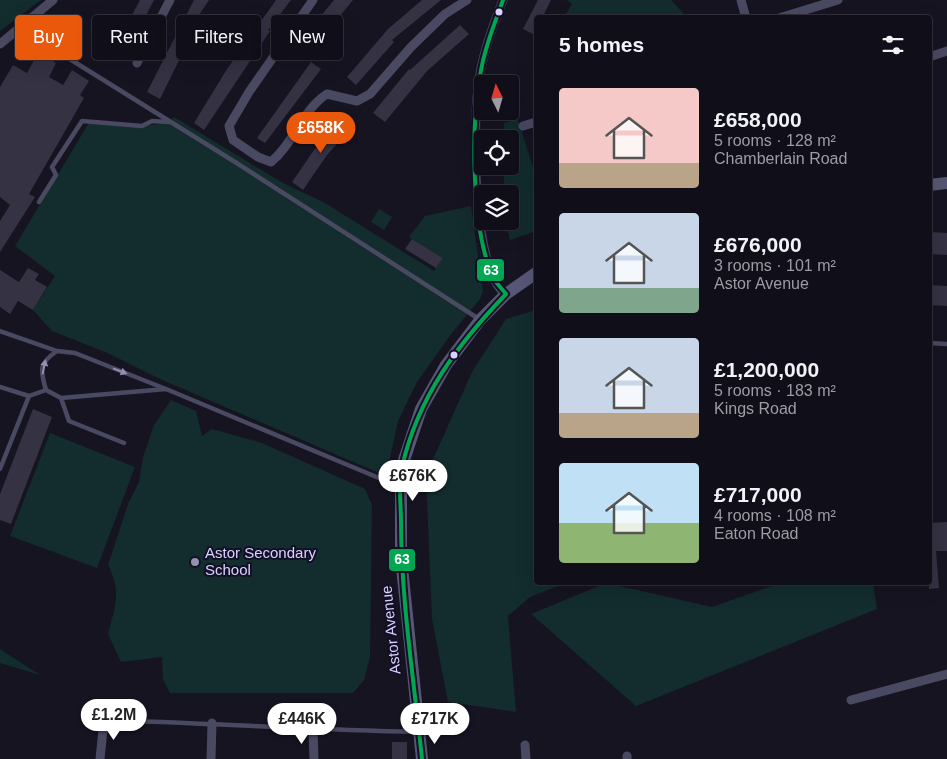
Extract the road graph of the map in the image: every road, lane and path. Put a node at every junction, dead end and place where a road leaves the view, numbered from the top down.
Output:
1 (53, 0) edge
2 (170, 0) edge
3 (313, 0) edge
4 (468, 0) edge
5 (503, 0) edge
6 (741, 0) edge
7 (838, 0) edge
8 (34, 15) edge
9 (745, 15) edge
10 (789, 15) edge
11 (15, 30) edge
12 (0, 44) edge
13 (947, 51) edge
14 (932, 56) edge
15 (71, 60) edge
16 (136, 63) dead end
17 (170, 122) junction
18 (534, 123) edge
19 (523, 126) dead end
20 (947, 183) edge
21 (932, 185) edge
22 (39, 202) dead end
23 (534, 274) edge
24 (506, 294) junction
25 (480, 320) junction
26 (0, 331) edge
27 (932, 343) edge
28 (947, 344) edge
29 (57, 351) junction
30 (3, 388) edge
31 (166, 389) junction
32 (46, 390) junction
33 (29, 396) junction
34 (61, 398) junction
35 (124, 443) dead end
36 (0, 469) edge
37 (399, 486) junction
38 (947, 674) edge
39 (851, 700) dead end
40 (104, 720) joint
41 (212, 723) junction
42 (313, 730) junction
43 (421, 732) junction
44 (525, 745) dead end
45 (100, 759) edge
46 (211, 759) edge
47 (314, 759) edge
48 (422, 759) edge
49 (526, 759) edge

1 - 8 street
2 - 16 street
3 - 4 street
5 - 24 street
6 - 9 street
7 - 10 street
11 - 12 street
13 - 14 street
15 - 17 lane
17 - 22 lane
17 - 25 lane
18 - 19 street
20 - 21 street
23 - 24 street, Astor Avenue
24 - 25 street, Astor Avenue
25 - 37 street, Astor Avenue
26 - 29 lane
27 - 28 lane
29 -> 31 lane
32 -> 29 lane
30 - 33 lane
31 - 34 lane
31 - 37 lane
32 - 33 lane
32 - 34 lane
33 - 36 lane
34 - 35 lane
37 - 43 street, Astor Avenue
38 - 39 street
40 - 41 lane
40 - 45 street
41 - 42 lane
41 - 46 street
42 - 43 lane
42 - 47 street
43 - 48 street, Astor Avenue
44 - 49 street

